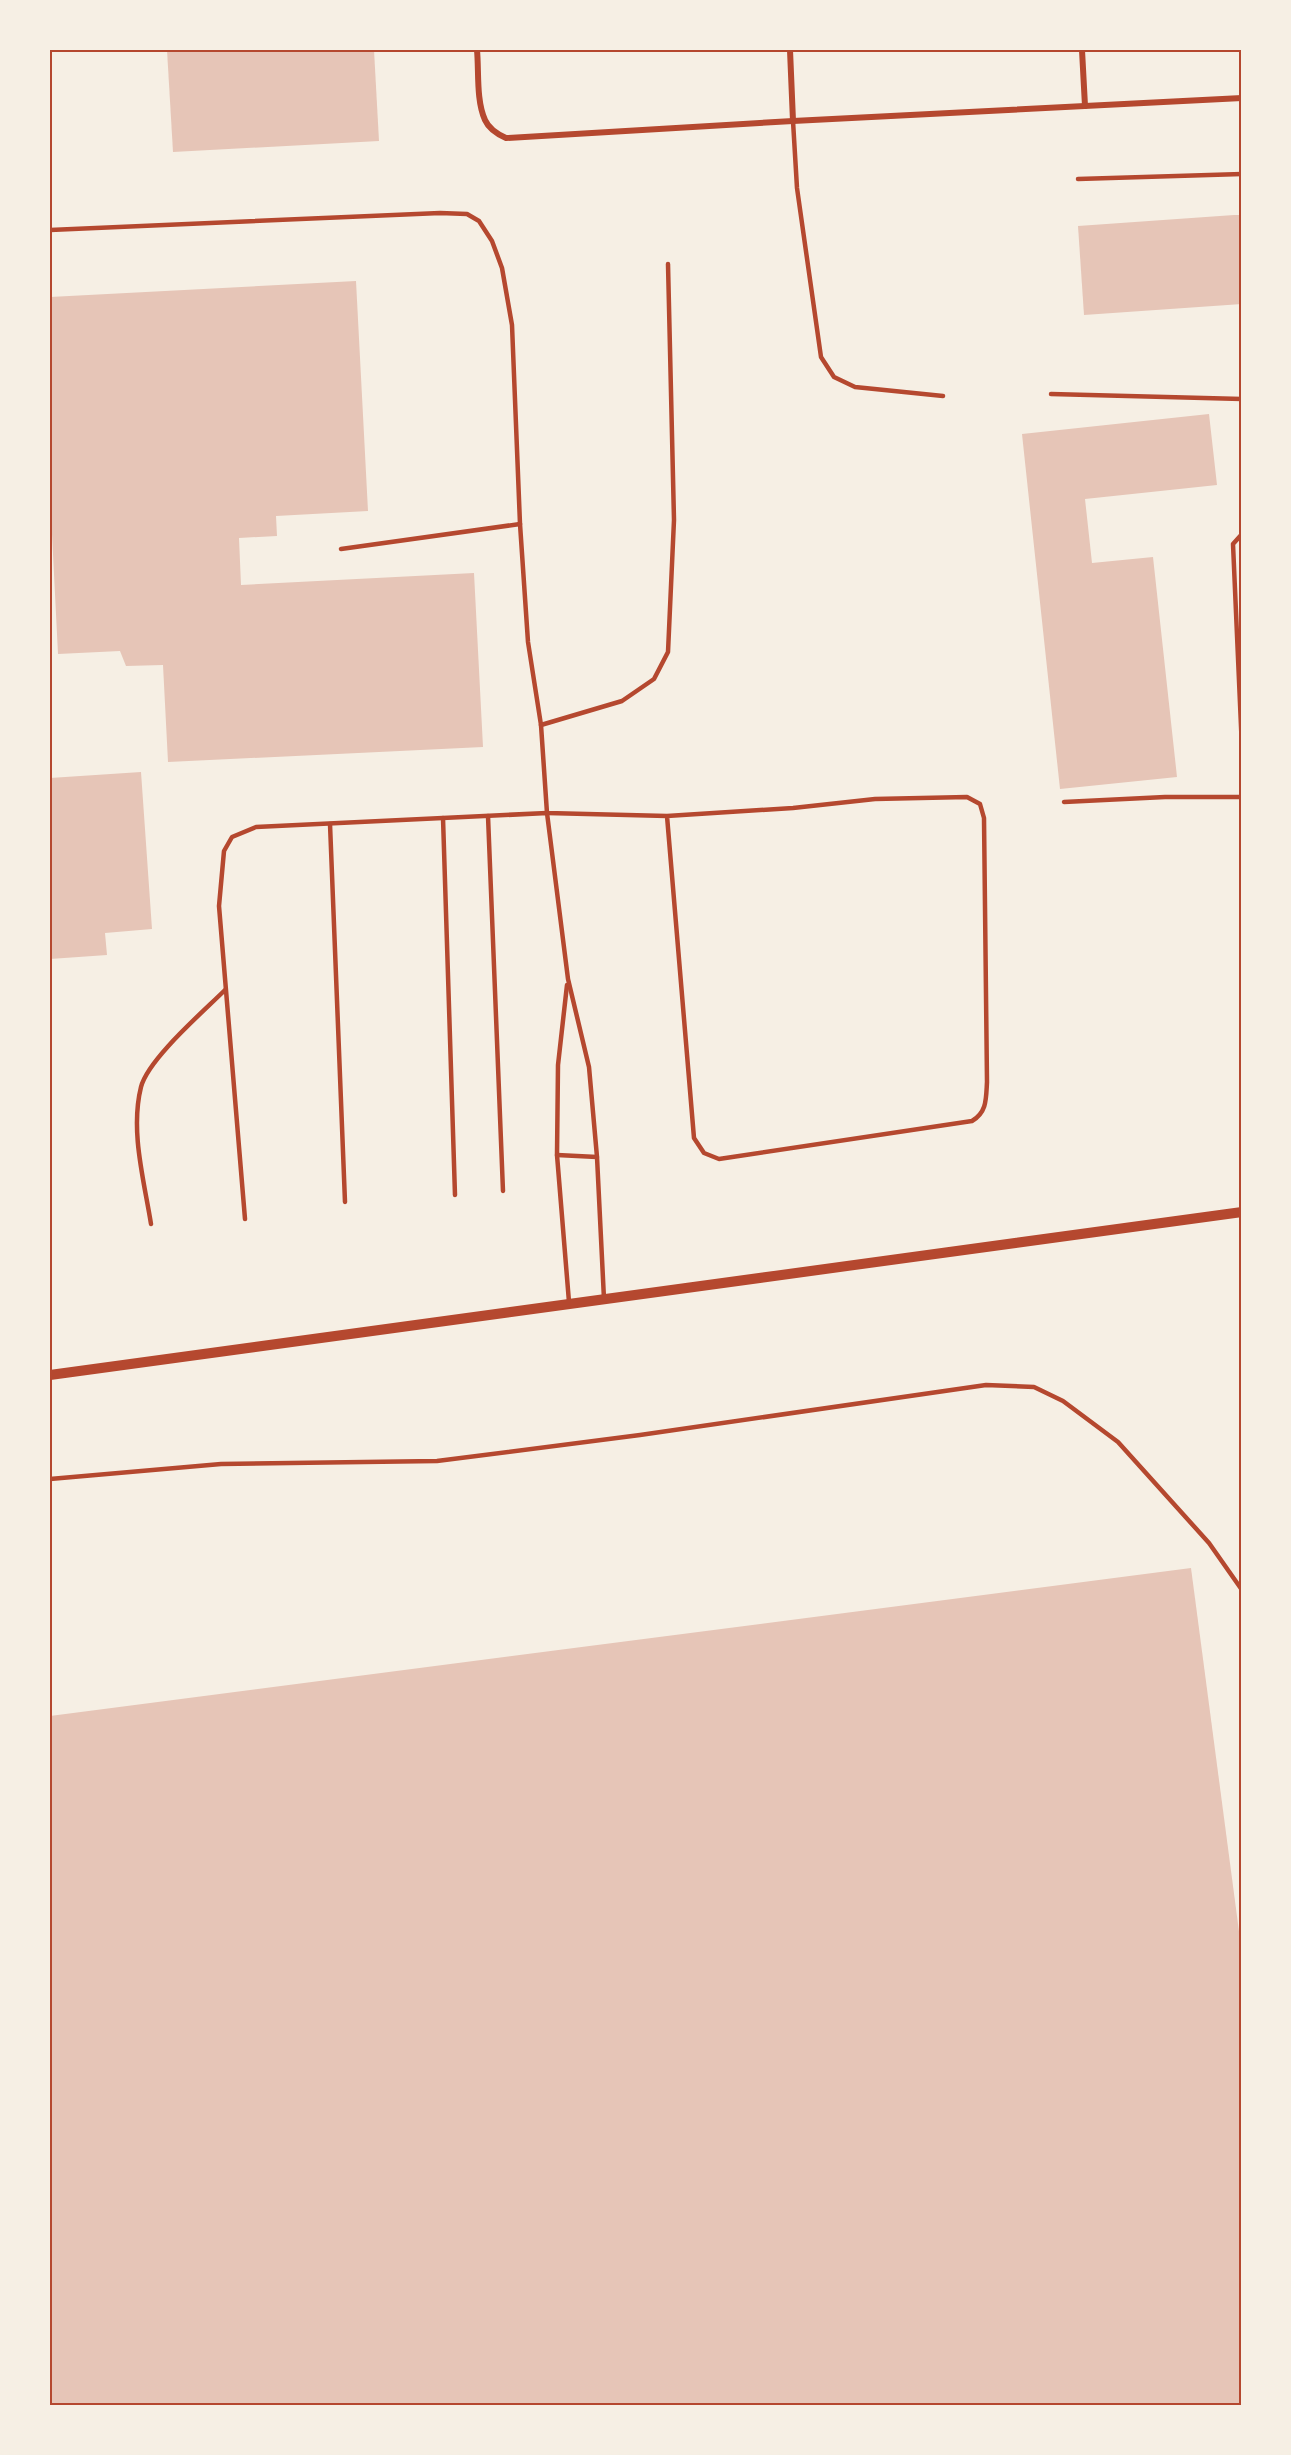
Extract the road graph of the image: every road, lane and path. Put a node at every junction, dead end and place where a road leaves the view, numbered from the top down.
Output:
1 (477, 50) edge
2 (790, 50) edge
3 (1082, 50) edge
4 (1242, 98) edge
5 (1085, 106) junction
6 (793, 121) junction
7 (1242, 174) edge
8 (1078, 179) dead end
9 (50, 230) edge
10 (668, 264) dead end
11 (1050, 394) dead end
12 (943, 396) dead end
13 (1242, 399) edge
14 (520, 524) junction
15 (1242, 534) edge
16 (341, 549) dead end
17 (541, 725) junction
18 (1242, 748) edge
19 (1242, 797) edge
20 (1064, 802) dead end
21 (547, 813) junction
22 (488, 816) junction
23 (667, 816) junction
24 (443, 818) junction
25 (330, 824) junction
26 (568, 979) junction
27 (225, 990) junction
28 (557, 1155) junction
29 (597, 1157) junction
30 (503, 1191) dead end
31 (455, 1195) dead end
32 (345, 1202) dead end
33 (1242, 1212) edge
34 (245, 1220) dead end
35 (151, 1224) dead end
36 (604, 1299) junction
37 (569, 1304) junction
38 (50, 1375) edge
39 (50, 1479) edge
40 (1242, 1590) edge

1 - 6 street
2 - 6 street
3 - 5 street
4 - 5 street
5 - 6 street
6 - 12 lane
7 - 8 lane
9 - 14 lane
10 - 17 lane
11 - 13 lane
14 - 16 lane
14 - 17 lane
15 - 18 lane
17 - 21 lane
19 - 20 lane
21 - 22 lane
21 - 23 lane
21 - 26 lane
22 - 24 lane
22 - 30 lane
23 - 23 lane
24 - 25 lane
24 - 31 lane
25 - 27 lane
25 - 32 lane
26 - 28 lane
26 - 29 lane
27 - 34 lane
27 - 35 lane
28 - 29 lane
28 - 37 lane
29 - 36 lane
33 - 36 street
36 - 37 street
37 - 38 street
39 - 40 lane

